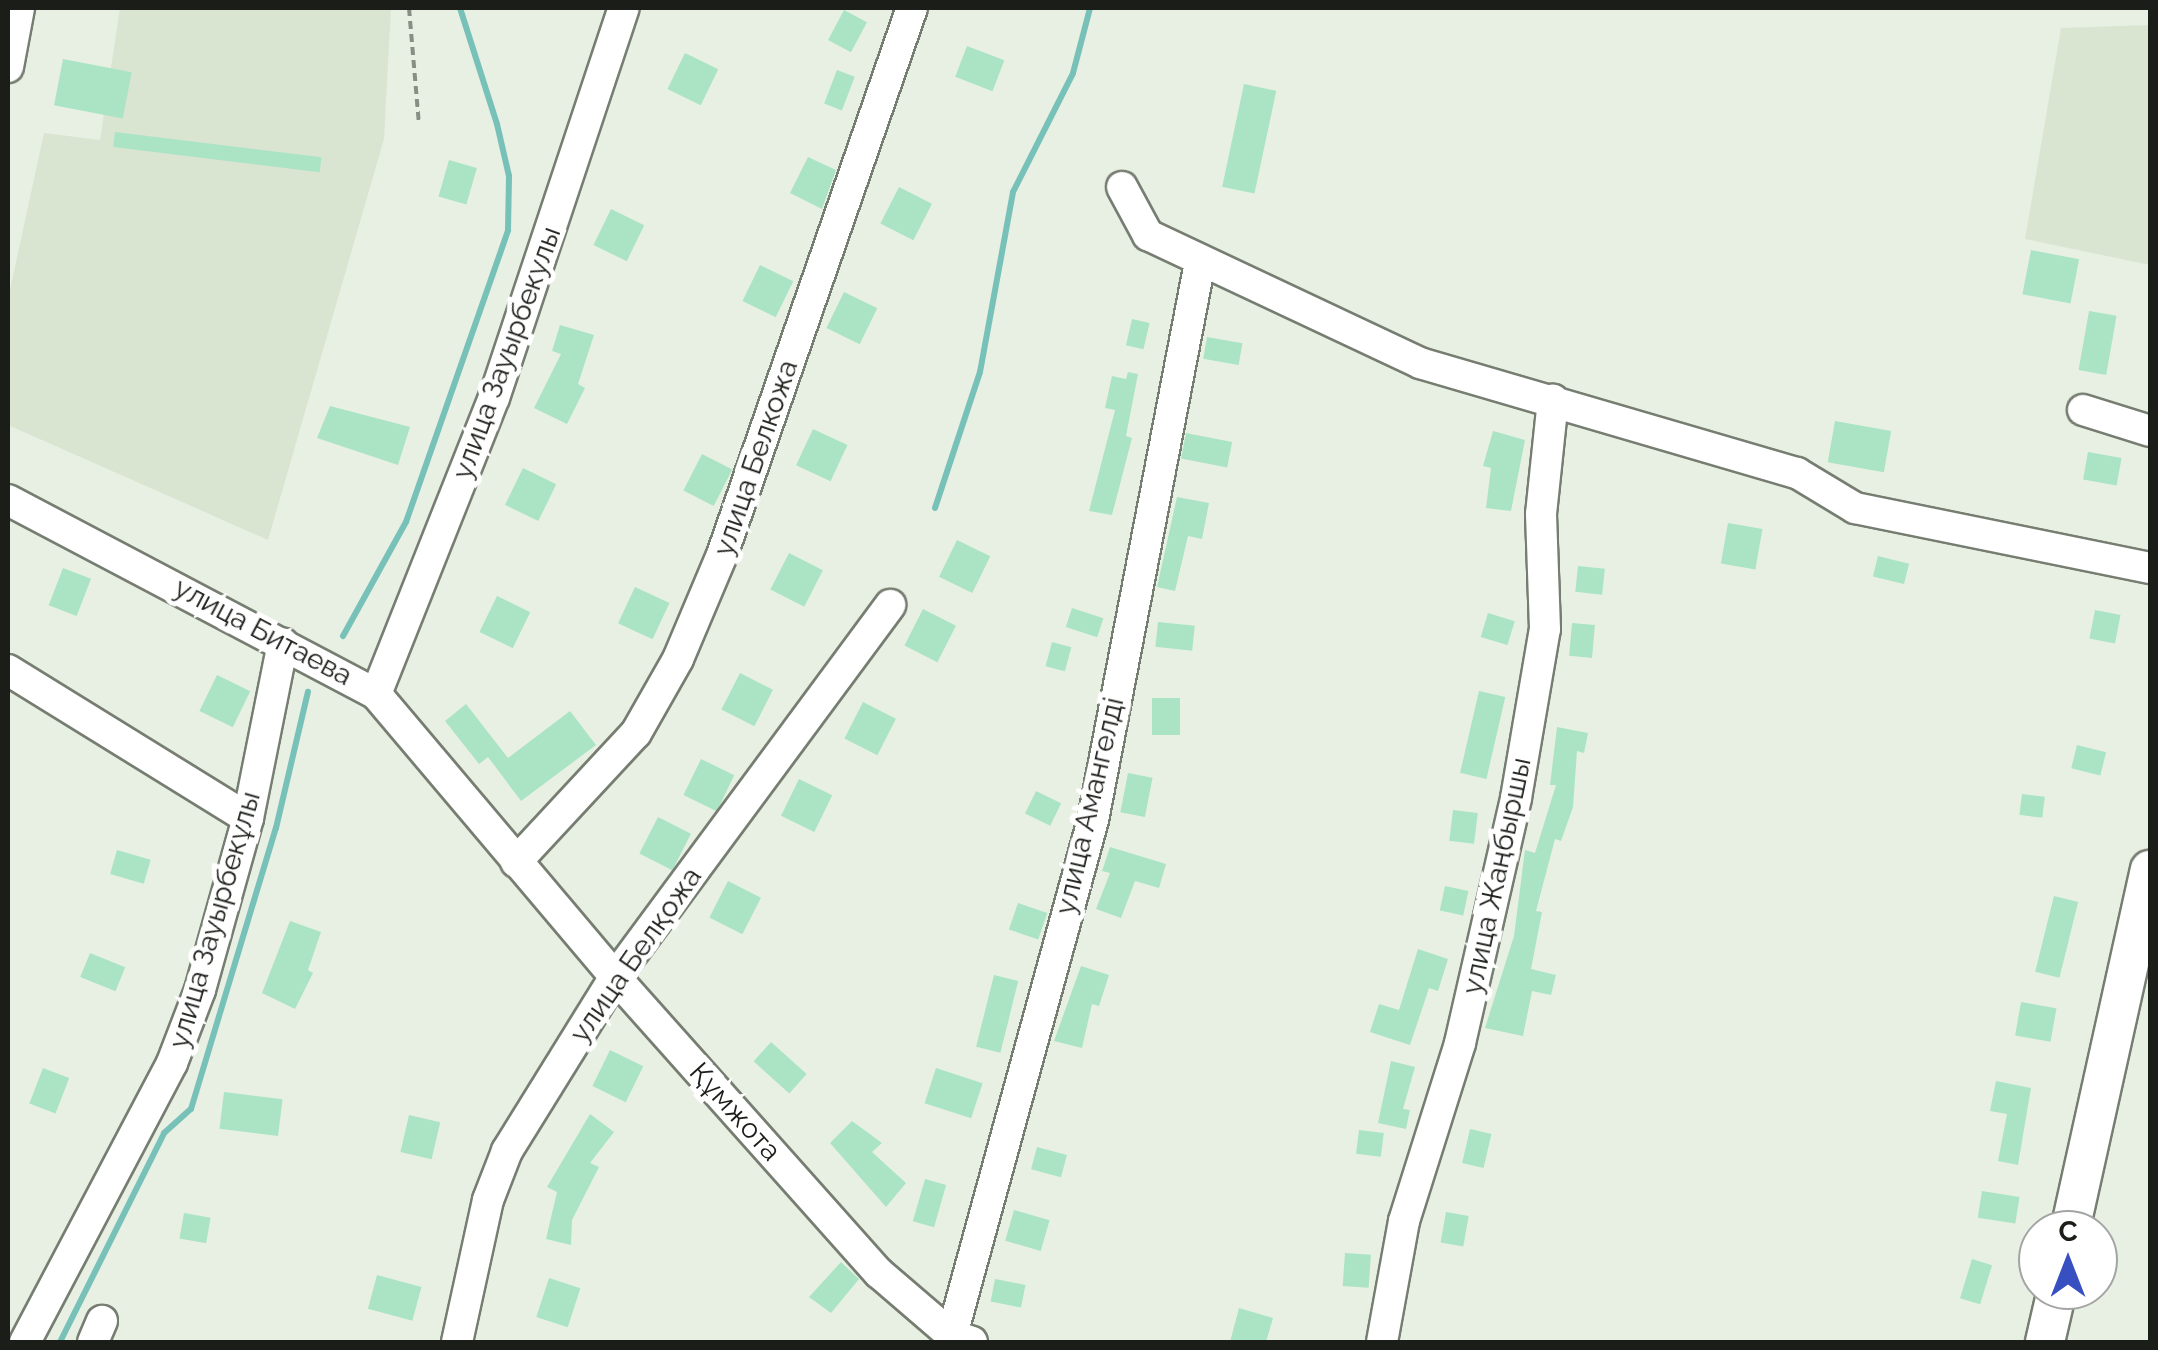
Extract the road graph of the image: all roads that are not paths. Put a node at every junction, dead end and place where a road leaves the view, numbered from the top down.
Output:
1 (19, 8) edge
2 (624, 8) edge
3 (912, 8) edge
4 (8, 67) edge
5 (1122, 186) dead end
6 (1200, 262) junction
7 (1553, 400) junction
8 (2083, 410) dead end
9 (2150, 431) edge
10 (8, 500) edge
11 (2150, 568) edge
12 (890, 605) dead end
13 (282, 643) junction
14 (8, 670) edge
15 (376, 694) junction
16 (248, 818) junction
17 (516, 862) junction
18 (2150, 870) edge
19 (615, 977) junction
20 (2074, 1210) edge
21 (2052, 1310) edge
22 (958, 1340) edge
23 (25, 1342) edge
24 (457, 1342) edge
25 (1382, 1342) edge
26 (2045, 1342) edge

1 - 4 street
2 - 15 street, улица Зауырбекулы
3 - 17 street, улица Белкожа
5 - 6 street
6 - 7 street
6 - 22 street, улица Амангелді
7 - 11 street
7 - 25 street, улица Жаңбыршы
8 - 9 street
10 - 13 street, улица Битаева
12 - 19 street, улица Белқожа
13 - 15 street, улица Битаева
13 - 16 street, улица Зауырбекұлы
14 - 16 street
15 - 17 street, улица Битаева
16 - 23 street, улица Зауырбекұлы
17 - 19 street, Құмжота
18 - 20 main road
19 - 22 street, Құмжота
19 - 24 street, улица Белқожа
21 - 26 main road

